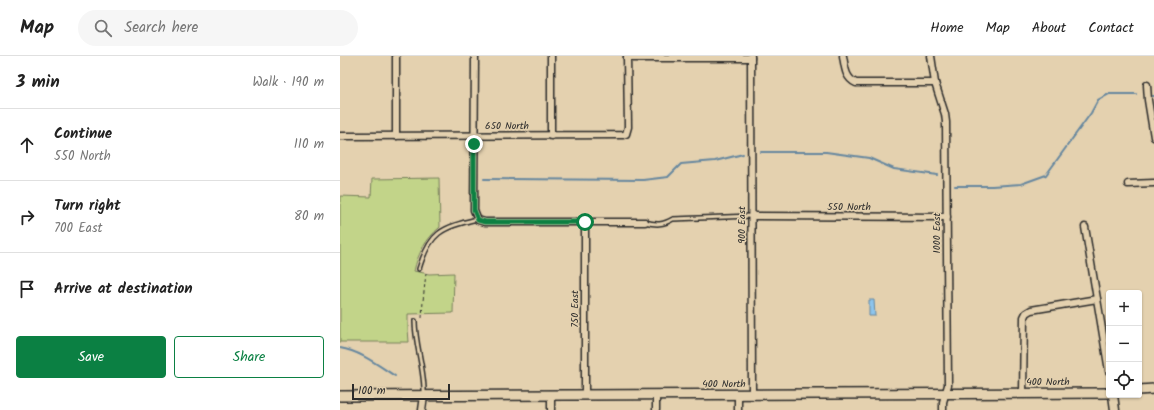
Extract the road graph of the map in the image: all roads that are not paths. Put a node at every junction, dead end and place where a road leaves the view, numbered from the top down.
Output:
1 (396, 56) edge
2 (475, 56) edge
3 (551, 56) edge
4 (843, 56) edge
5 (931, 56) edge
6 (628, 57) edge
7 (751, 57) edge
8 (935, 83) junction
9 (1147, 85) dead end
10 (340, 136) edge
11 (396, 136) junction
12 (474, 136) junction
13 (551, 136) junction
14 (1154, 137) edge
15 (1154, 183) edge
16 (1128, 184) dead end
17 (752, 216) junction
18 (947, 217) junction
19 (477, 219) junction
20 (585, 222) junction
21 (645, 222) joint
22 (1085, 227) dead end
23 (419, 269) dead end
24 (1097, 299) junction
25 (414, 321) dead end
26 (1107, 362) edge
27 (1154, 389) edge
28 (1142, 390) edge
29 (1106, 393) edge
30 (738, 394) junction
31 (752, 394) junction
32 (945, 394) junction
33 (1024, 394) junction
34 (552, 395) junction
35 (585, 395) junction
36 (656, 395) junction
37 (340, 396) edge
38 (424, 396) junction
39 (1113, 398) edge
40 (422, 410) edge
41 (551, 410) edge
42 (656, 410) edge
43 (738, 410) edge
44 (943, 410) edge
45 (1115, 410) edge

1 - 11 street
2 - 12 street
3 - 13 street
4 - 8 street
5 - 8 street, 1000 East
6 - 7 street
6 - 13 street, 650 North
7 - 17 street, 900 East
8 - 18 street, 1000 East
9 - 14 street
10 - 11 street, 650 North
11 - 12 street, 650 North
12 - 13 street, 650 North
12 - 19 street
15 - 16 street
17 - 18 street, 550 North
17 - 21 lane
17 - 31 street, 900 East
18 - 32 street, 1000 East
19 - 20 street
19 - 23 lane
20 - 21 street
20 - 35 street, 750 East
22 - 24 street
24 - 26 street
24 - 33 street
25 - 38 lane
27 - 28 main road
29 - 33 main road, 400 North
30 - 31 main road, 400 North
30 - 36 main road, 400 North
30 - 43 street
31 - 32 main road, 400 North
32 - 33 main road, 400 North
32 - 44 street, 1000 East
34 - 35 main road, 400 North
34 - 38 main road, 400 North
34 - 41 street
35 - 36 main road, 400 North
36 - 42 street
37 - 38 main road, 400 North
38 - 40 street
39 - 45 street

